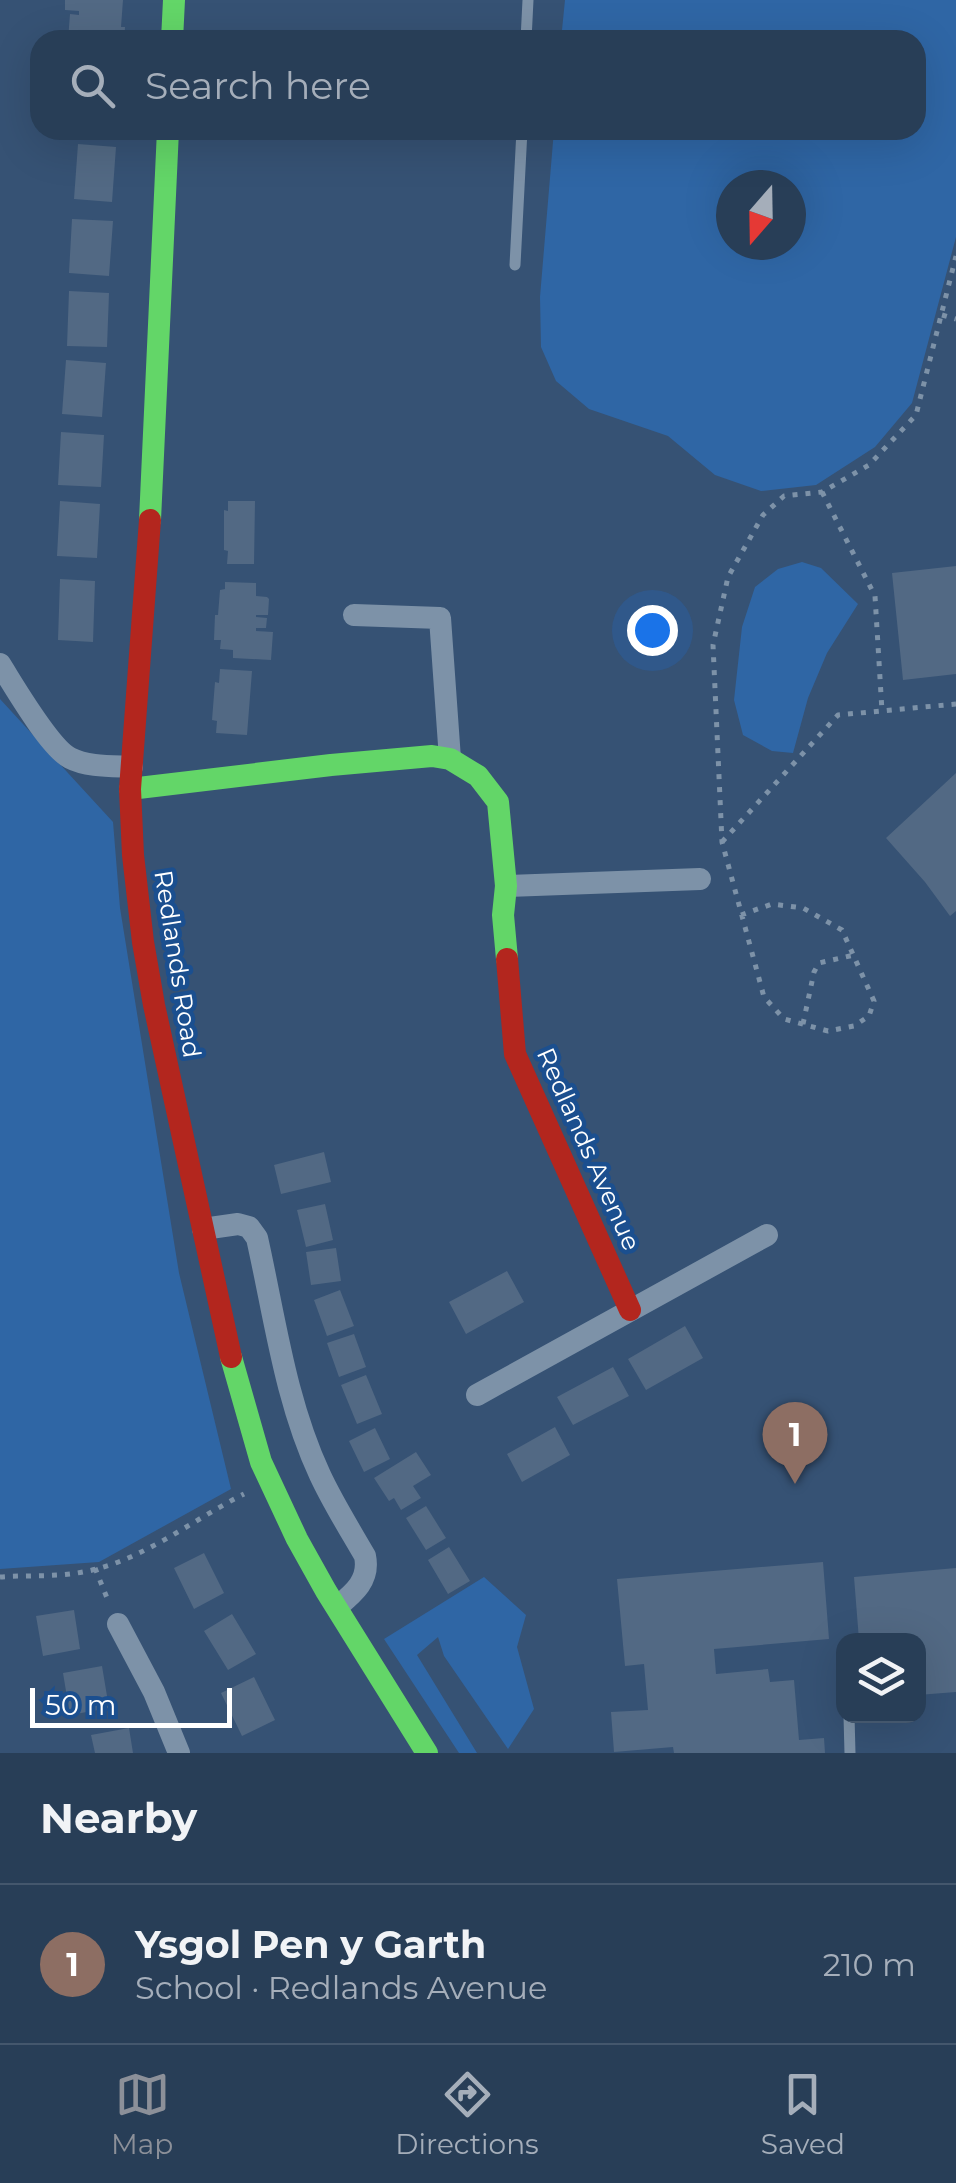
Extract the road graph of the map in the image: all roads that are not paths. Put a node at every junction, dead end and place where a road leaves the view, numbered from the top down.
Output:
1 (174, 0) edge
2 (528, 0) edge
3 (172, 30) edge
4 (526, 30) edge
5 (168, 140) edge
6 (521, 140) edge
7 (515, 265) dead end
8 (354, 615) dead end
9 (0, 664) edge
10 (450, 759) junction
11 (131, 778) junction
12 (700, 879) dead end
13 (506, 886) junction
14 (203, 1229) junction
15 (767, 1235) dead end
16 (630, 1310) junction
17 (477, 1395) dead end
18 (337, 1607) junction
19 (118, 1624) road end
20 (849, 1723) edge
21 (179, 1753) edge
22 (427, 1753) edge
23 (850, 1753) edge

1 - 3 main road
2 - 4 lane
5 - 11 main road, Redlands Road
6 - 7 lane
8 - 10 street
9 - 11 street
10 - 11 main road
10 - 13 main road, Redlands Avenue
11 - 14 main road, Redlands Road
12 - 13 street
13 - 16 main road, Redlands Avenue
14 - 18 main road, Redlands Road
14 - 18 street
15 - 16 street
16 - 17 street
18 - 22 main road, Redlands Road
19 - 21 street
20 - 23 lane

